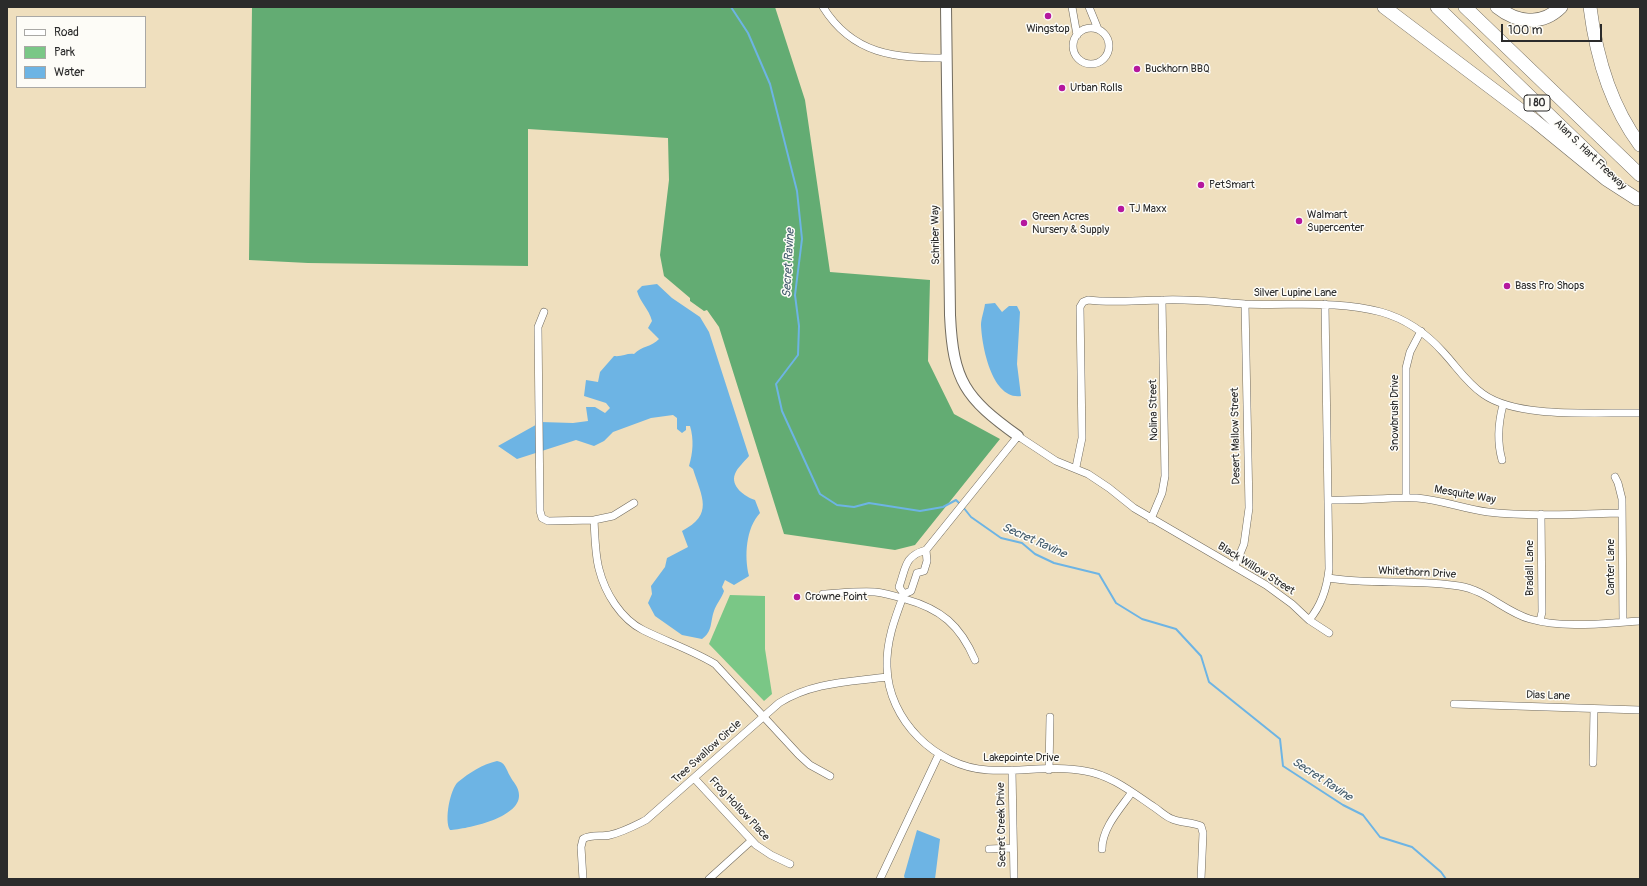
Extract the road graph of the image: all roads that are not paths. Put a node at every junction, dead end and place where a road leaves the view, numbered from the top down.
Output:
1 (824, 7) edge
2 (946, 7) edge
3 (1072, 7) edge
4 (1089, 7) edge
5 (1384, 7) edge
6 (1437, 7) edge
7 (1465, 7) edge
8 (1497, 7) edge
9 (1561, 7) edge
10 (1590, 7) edge
11 (1098, 29) junction
12 (1077, 35) junction
13 (946, 58) junction
14 (1640, 144) edge
15 (1640, 175) edge
16 (1638, 201) edge
17 (1162, 300) junction
18 (1245, 304) junction
19 (1325, 304) junction
20 (544, 312) dead end
21 (1421, 331) junction
22 (1503, 405) junction
23 (1640, 413) edge
24 (1018, 436) junction
25 (1502, 460) dead end
26 (1076, 468) junction
27 (1615, 477) dead end
28 (1406, 498) junction
29 (1329, 500) junction
30 (634, 503) dead end
31 (1622, 513) junction
32 (1541, 514) junction
33 (1151, 519) junction
34 (594, 520) junction
35 (926, 550) junction
36 (1235, 566) junction
37 (906, 567) junction
38 (917, 573) junction
39 (1328, 578) junction
40 (823, 594) dead end
41 (903, 596) junction
42 (1309, 620) junction
43 (1540, 621) junction
44 (1640, 621) edge
45 (1623, 622) junction
46 (1329, 633) dead end
47 (975, 660) dead end
48 (887, 677) junction
49 (1454, 704) dead end
50 (1594, 709) junction
51 (1640, 710) edge
52 (763, 716) junction
53 (1050, 718) dead end
54 (939, 754) junction
55 (1592, 763) dead end
56 (1012, 770) junction
57 (1049, 770) junction
58 (830, 776) dead end
59 (694, 778) junction
60 (1132, 792) junction
61 (752, 841) junction
62 (1013, 848) junction
63 (990, 849) dead end
64 (1102, 849) dead end
65 (790, 864) dead end
66 (583, 879) edge
67 (710, 879) edge
68 (880, 879) edge
69 (1014, 879) edge
70 (1201, 879) edge

1 - 13 street
2 - 13 street, Schriber Way
3 - 12 street
4 - 11 street
5 - 16 highway
6 - 16 highway, Alan S. Hart Freeway / I 80
7 - 15 highway, Alan S. Hart Freeway / I 80
8 - 9 highway
10 - 14 highway
11 - 12 street
11 - 12 street
13 - 24 street, Schriber Way
17 - 18 street, Silver Lupine Lane
17 - 26 street, Silver Lupine Lane
17 - 33 street, Nolina Street
18 - 19 street, Silver Lupine Lane
18 - 36 street, Desert Mallow Street
19 - 21 street, Silver Lupine Lane
19 - 29 street
20 - 34 street
21 - 22 street, Silver Lupine Lane
21 - 28 street, Snowbrush Drive
22 - 23 street, Silver Lupine Lane
22 - 25 street
24 - 26 street, Black Willow Street
24 - 35 street, Lakepointe Drive
26 - 33 street, Black Willow Street
27 - 31 street, Canter Lane
28 - 29 street, Mesquite Way
28 - 32 street, Mesquite Way
29 - 39 street
30 - 34 street
31 - 32 street, Mesquite Way
31 - 45 street, Canter Lane
32 - 43 street, Bradall Lane
33 - 36 street, Black Willow Street
34 - 52 street
35 - 37 street, Lakepointe Drive
35 - 38 street, Lakepointe Drive
36 - 42 street, Black Willow Street
37 - 38 street
37 - 41 street, Lakepointe Drive
38 - 41 street, Lakepointe Drive
39 - 42 street
39 - 43 street, Whitethorn Drive
40 - 41 street
41 - 47 street
41 - 48 street, Lakepointe Drive
42 - 46 street, Black Willow Street
43 - 45 street, Whitethorn Drive
44 - 45 street, Whitethorn Drive
48 - 52 street, Tree Swallow Circle
48 - 54 street, Lakepointe Drive
49 - 50 street, Dias Lane
50 - 51 street, Dias Lane
50 - 55 street
52 - 58 street
52 - 59 street, Tree Swallow Circle
53 - 57 street
54 - 56 street, Lakepointe Drive
54 - 68 street
56 - 57 street, Lakepointe Drive
56 - 62 street, Secret Creek Drive
57 - 60 street, Lakepointe Drive
59 - 61 street, Frog Hollow Place
59 - 66 street, Tree Swallow Circle
60 - 64 street
60 - 70 street, Lakepointe Drive
61 - 65 street, Frog Hollow Place
61 - 67 street
62 - 63 street
62 - 69 street, Secret Creek Drive

